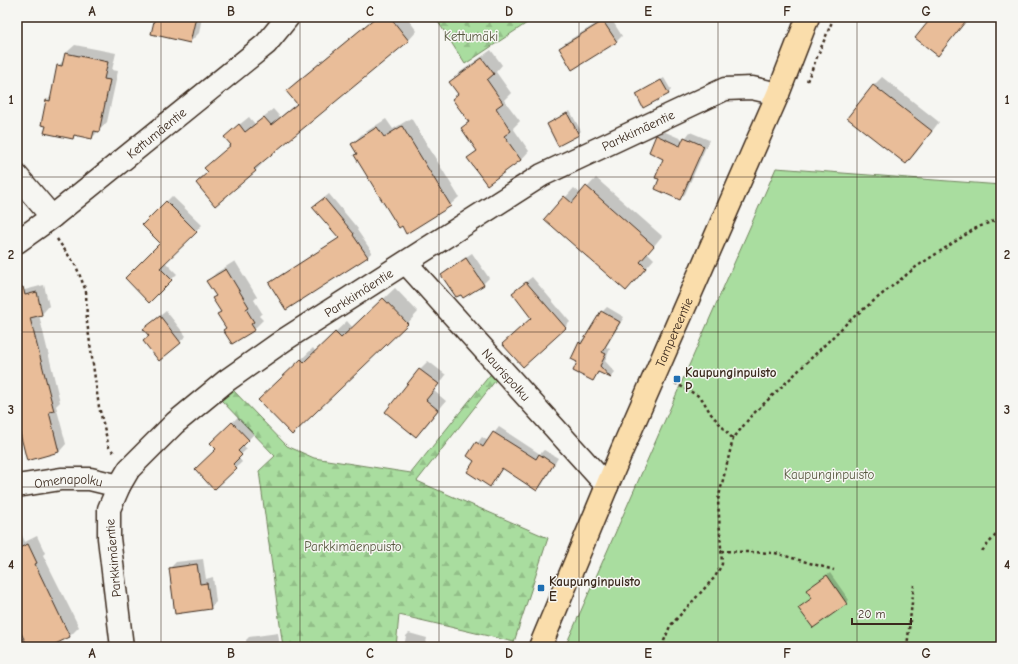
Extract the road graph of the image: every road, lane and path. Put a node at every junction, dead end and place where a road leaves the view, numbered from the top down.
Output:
1 (288, 17) edge
2 (808, 17) edge
3 (778, 94) junction
4 (17, 176) edge
5 (1001, 218) edge
6 (53, 226) junction
7 (17, 242) edge
8 (406, 264) junction
9 (675, 383) dead end
10 (733, 439) junction
11 (124, 477) junction
12 (17, 486) edge
13 (607, 486) junction
14 (1001, 529) edge
15 (721, 551) junction
16 (982, 551) dead end
17 (834, 570) dead end
18 (914, 585) dead end
19 (122, 647) edge
20 (540, 647) edge
21 (663, 647) edge
22 (907, 647) edge

1 - 6 street, Kettumäentie
2 - 3 main road, Tampereentie
3 - 8 street, Parkkimäentie
3 - 13 main road, Tampereentie
4 - 6 street
5 - 10 path
6 - 7 street, Kettumäentie
6 - 11 path
8 - 11 street, Parkkimäentie
8 - 13 street, Naurispolku
9 - 10 path
10 - 15 path
11 - 12 street, Omenapolku
11 - 19 street, Parkkimäentie
13 - 20 main road, Tampereentie
14 - 16 path
15 - 17 path
15 - 21 path
18 - 22 path

